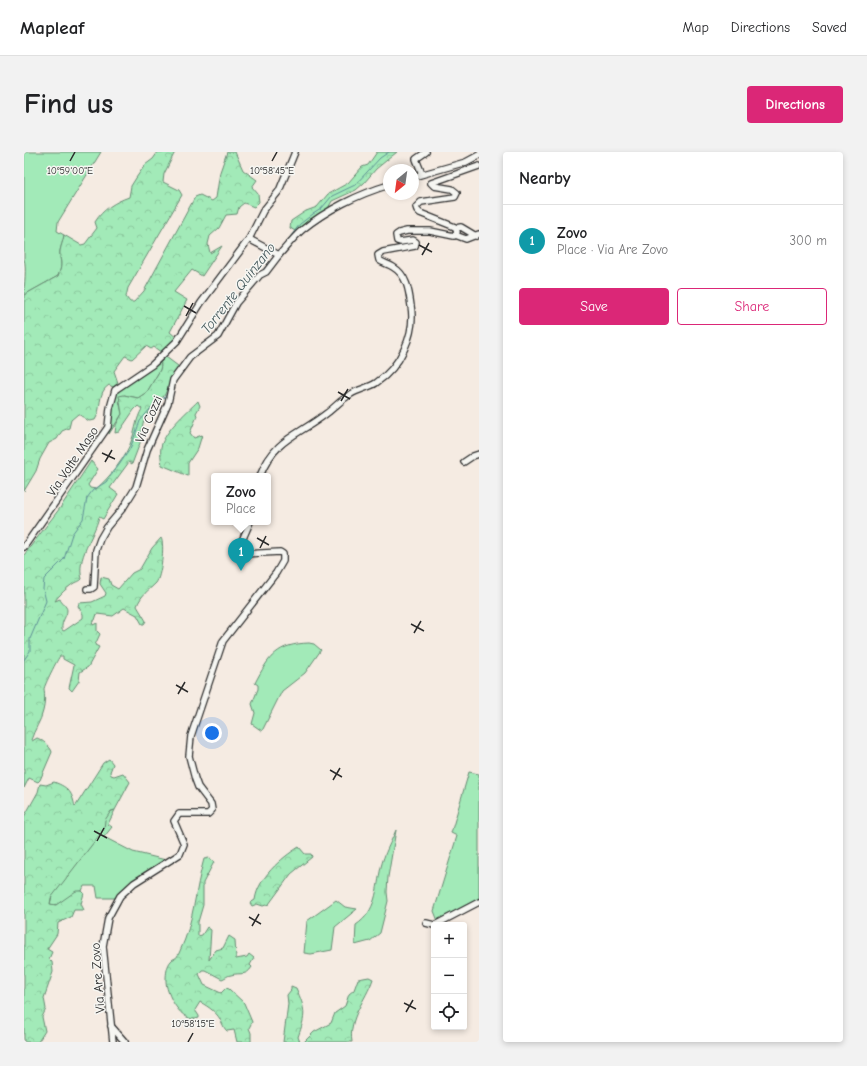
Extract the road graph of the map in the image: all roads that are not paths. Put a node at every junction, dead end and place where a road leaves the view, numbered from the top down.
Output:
1 (294, 152) edge
2 (426, 152) edge
3 (479, 155) edge
4 (479, 166) edge
5 (422, 174) junction
6 (419, 175) edge
7 (383, 187) edge
8 (456, 231) junction
9 (478, 235) edge
10 (249, 239) junction
11 (278, 254) junction
12 (479, 454) edge
13 (464, 462) dead end
14 (262, 473) edge
15 (249, 525) edge
16 (24, 547) edge
17 (87, 589) dead end
18 (479, 902) edge
19 (440, 922) edge
20 (426, 923) dead end
21 (431, 924) edge
22 (111, 1026) junction
23 (113, 1042) edge
24 (124, 1042) edge

1 - 10 street
2 - 5 street
3 - 5 street
4 - 8 street
5 - 6 street
7 - 11 street, Via Cozzi
8 - 9 street
8 - 9 street
8 - 14 street
10 - 11 street
10 - 16 street, Via Volte Maso
11 - 17 street, Via Cozzi
12 - 13 street
15 - 22 street, Via Are Zovo
18 - 19 street
20 - 21 street
22 - 23 street, Via Are Zovo
22 - 24 street, Via Are Zovo

